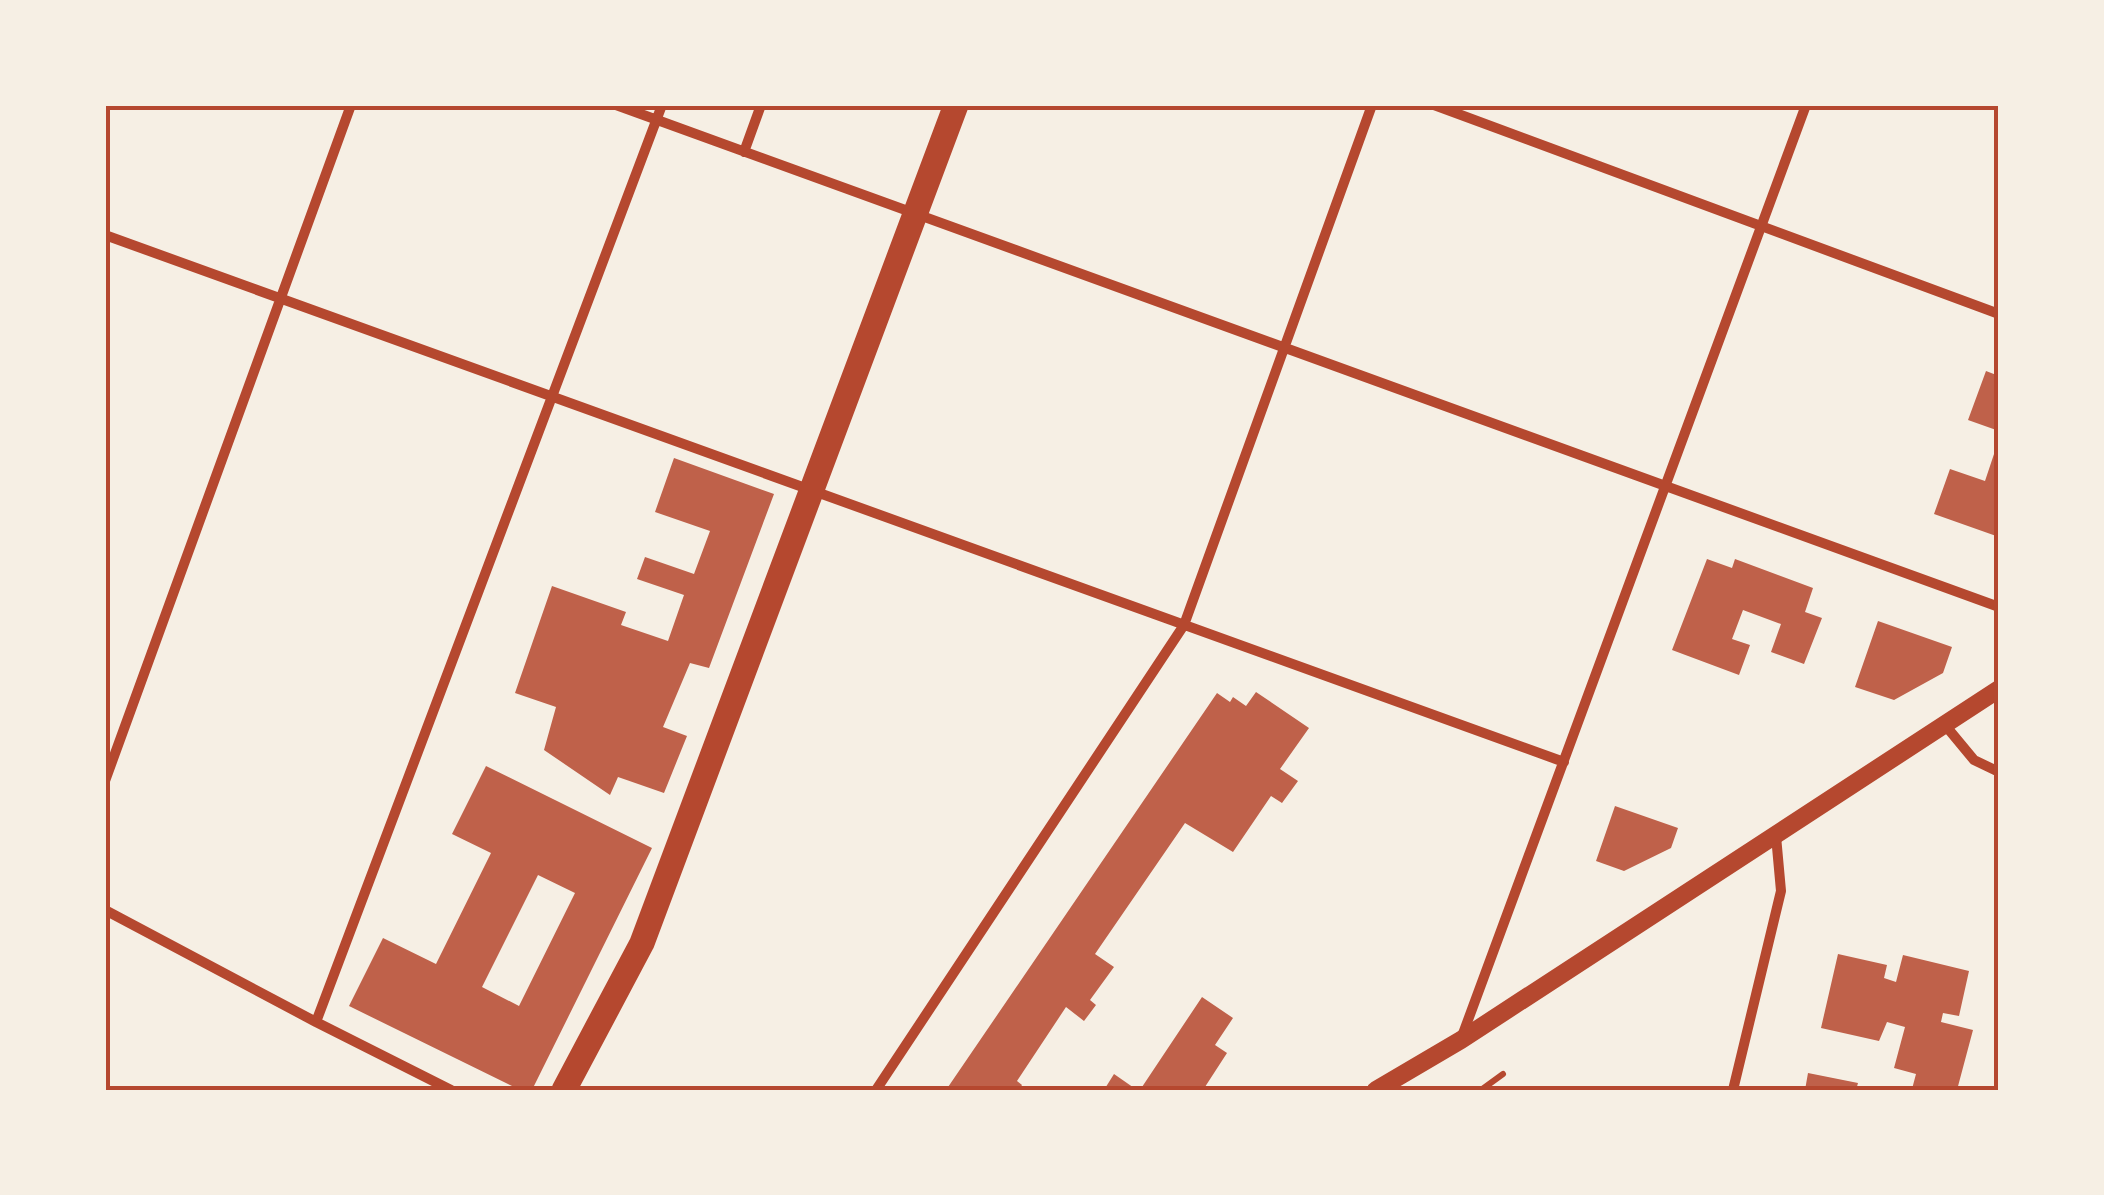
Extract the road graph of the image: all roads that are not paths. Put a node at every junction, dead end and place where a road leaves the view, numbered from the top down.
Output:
1 (351, 105) edge
2 (616, 105) edge
3 (662, 105) edge
4 (762, 105) edge
5 (956, 105) edge
6 (1372, 105) edge
7 (1434, 105) edge
8 (1806, 105) edge
9 (657, 120) junction
10 (744, 152) junction
11 (916, 216) junction
12 (1762, 226) junction
13 (105, 235) edge
14 (280, 299) junction
15 (1999, 314) edge
16 (1286, 347) junction
17 (554, 398) junction
18 (1666, 485) junction
19 (811, 492) junction
20 (1999, 606) edge
21 (1184, 625) junction
22 (1999, 689) edge
23 (1945, 724) junction
24 (1564, 762) junction
25 (1999, 772) edge
26 (105, 781) edge
27 (1776, 836) junction
28 (105, 910) edge
29 (316, 1022) junction
30 (1461, 1040) junction
31 (451, 1090) edge
32 (564, 1090) edge
33 (876, 1090) edge
34 (1376, 1090) edge
35 (1733, 1090) edge

1 - 14 street
2 - 9 street
3 - 9 street
4 - 10 street
5 - 11 main road
6 - 16 street
7 - 12 street
8 - 12 street
9 - 10 street
9 - 17 street
10 - 11 street
11 - 16 street
11 - 19 main road
12 - 15 street
12 - 18 street
13 - 14 street
14 - 17 street
14 - 26 street
16 - 18 street
16 - 21 street
17 - 19 street
17 - 29 street
18 - 20 street
18 - 24 street
19 - 21 street
19 - 32 main road
21 - 24 street
21 - 33 street
22 - 23 street
23 - 25 street
23 - 27 street
24 - 30 street
27 - 30 street
27 - 35 street
28 - 29 street
29 - 31 street
30 - 34 street

